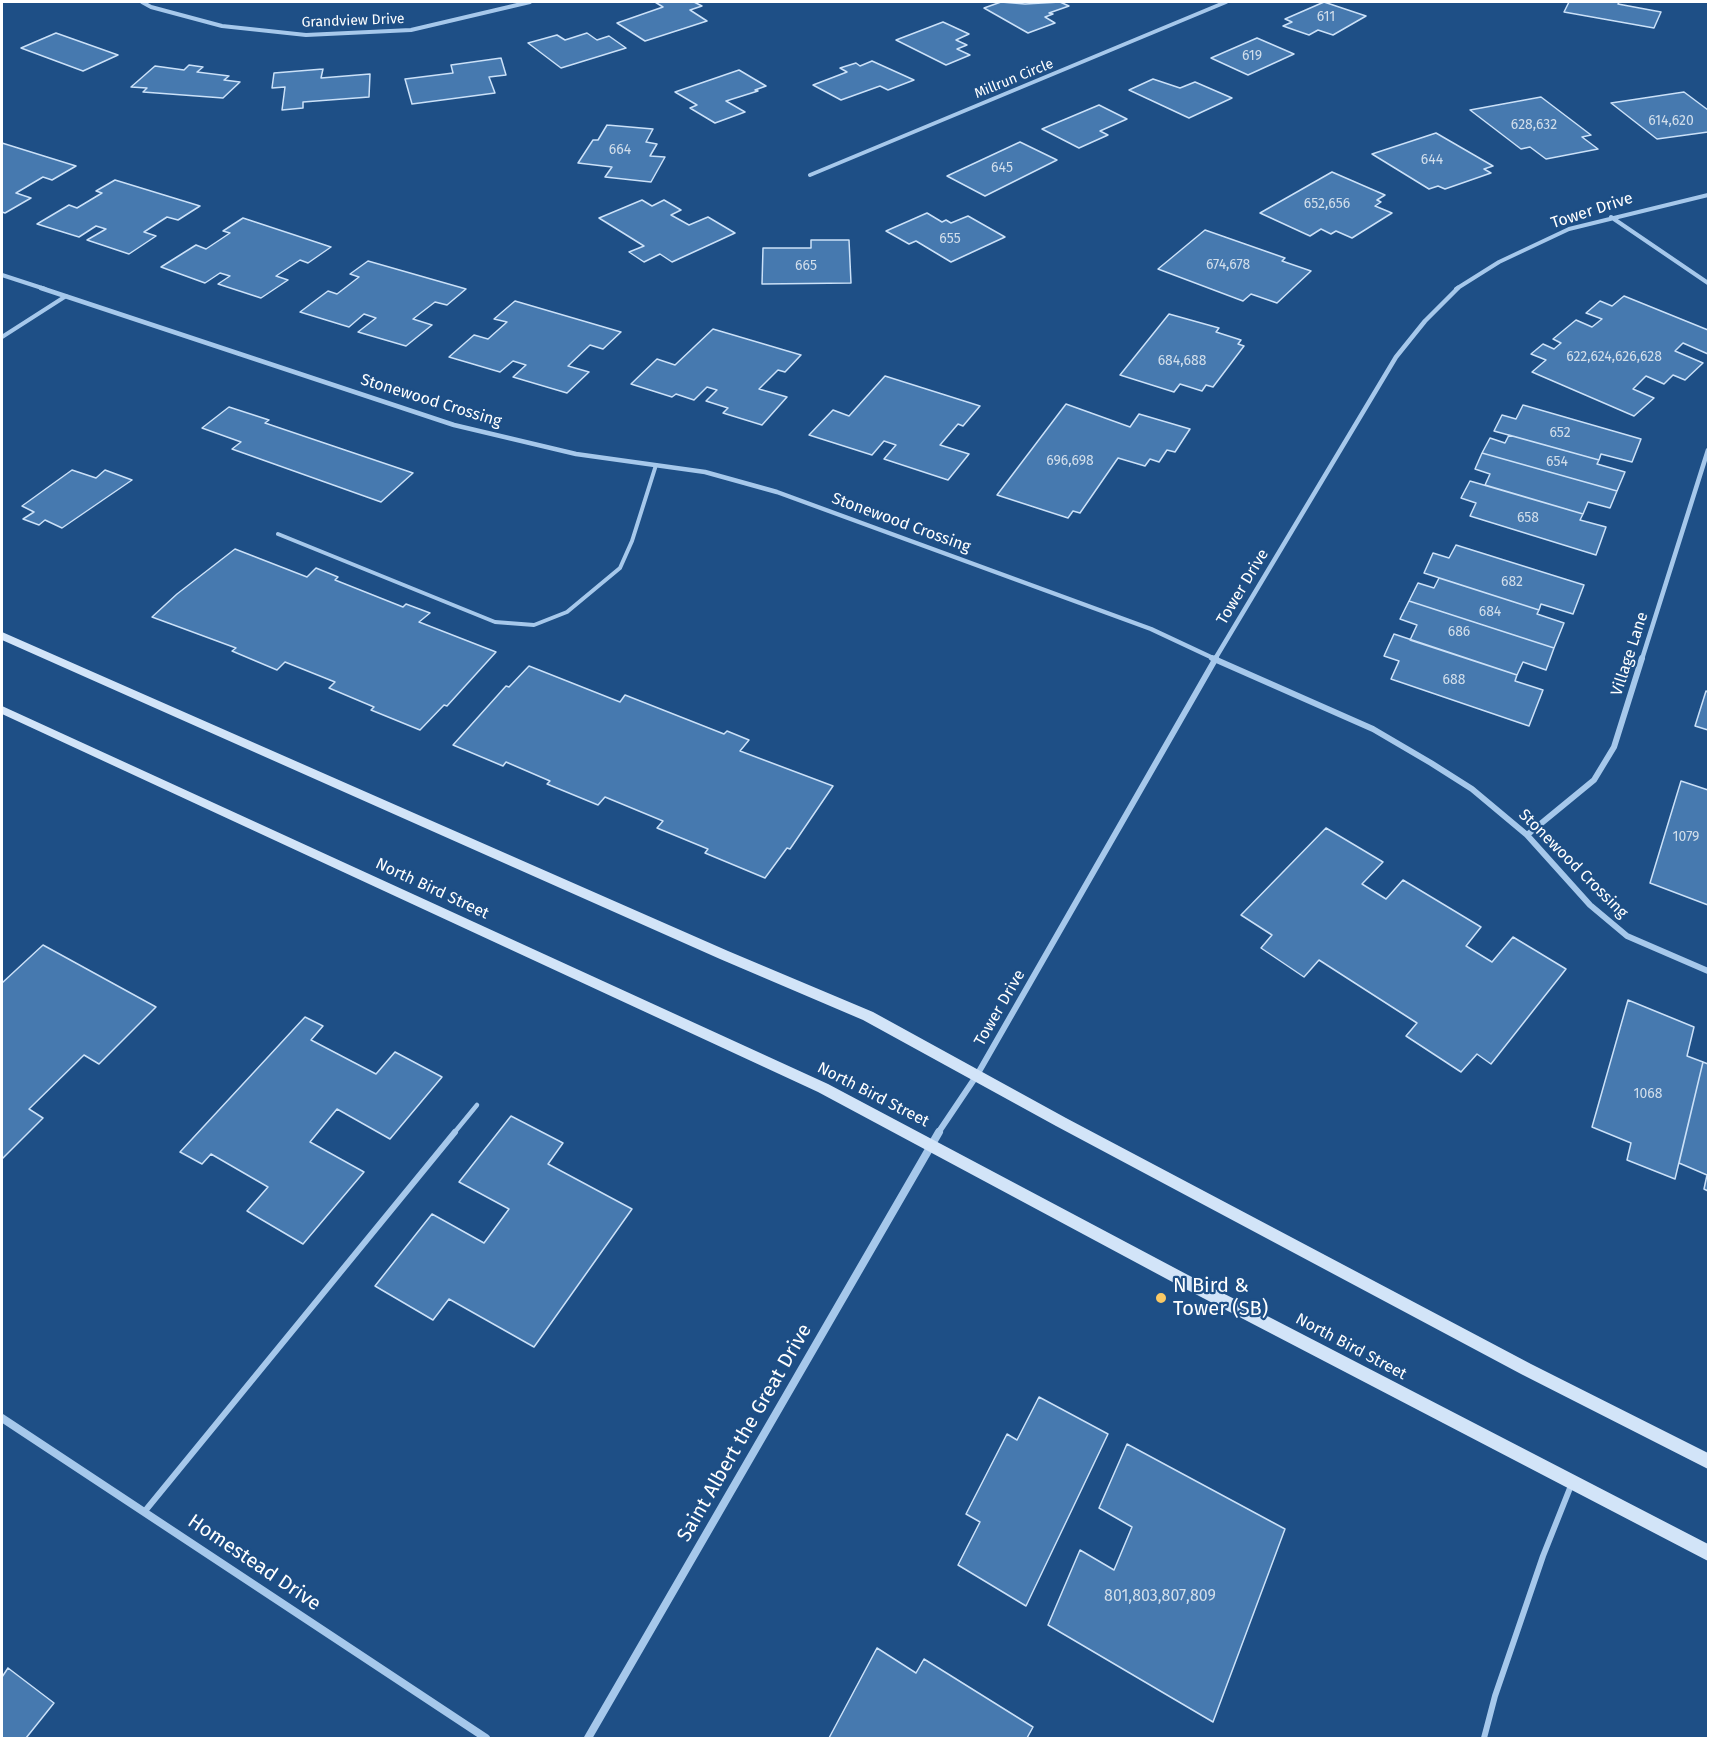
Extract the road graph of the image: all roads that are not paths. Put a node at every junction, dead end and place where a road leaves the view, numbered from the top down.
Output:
1 (142, 2) edge
2 (531, 2) edge
3 (1226, 2) edge
4 (810, 175) dead end
5 (1708, 195) edge
6 (1611, 217) junction
7 (2, 275) edge
8 (1708, 283) edge
9 (66, 296) junction
10 (2, 337) edge
11 (1708, 450) edge
12 (656, 465) junction
13 (278, 534) dead end
14 (2, 636) edge
15 (1216, 658) junction
16 (2, 710) edge
17 (1527, 835) junction
18 (1708, 971) edge
19 (977, 1075) junction
20 (477, 1106) dead end
21 (931, 1144) junction
22 (2, 1418) edge
23 (1708, 1461) edge
24 (1573, 1482) junction
25 (145, 1511) junction
26 (1708, 1553) edge
27 (486, 1738) edge
28 (588, 1738) edge
29 (1484, 1738) edge

1 - 2 street, Grandview Drive
3 - 4 street, Millrun Circle
5 - 6 street, Tower Drive
6 - 8 street
6 - 15 street, Tower Drive
7 - 9 street, Stonewood Crossing
9 - 10 lane
9 - 12 street, Stonewood Crossing
11 - 17 street, Village Lane
12 - 13 lane
12 - 15 street, Stonewood Crossing
14 - 19 street
15 - 17 street, Stonewood Crossing
15 - 19 street, Tower Drive
16 - 21 street, North Bird Street
17 - 18 street, Stonewood Crossing
19 - 21 street, Tower Drive
19 - 23 street
20 - 25 lane
21 - 24 street, North Bird Street
21 - 28 street, Saint Albert the Great Drive
22 - 25 street, Homestead Drive
24 - 26 street, North Bird Street
24 - 29 lane
25 - 27 street, Homestead Drive

